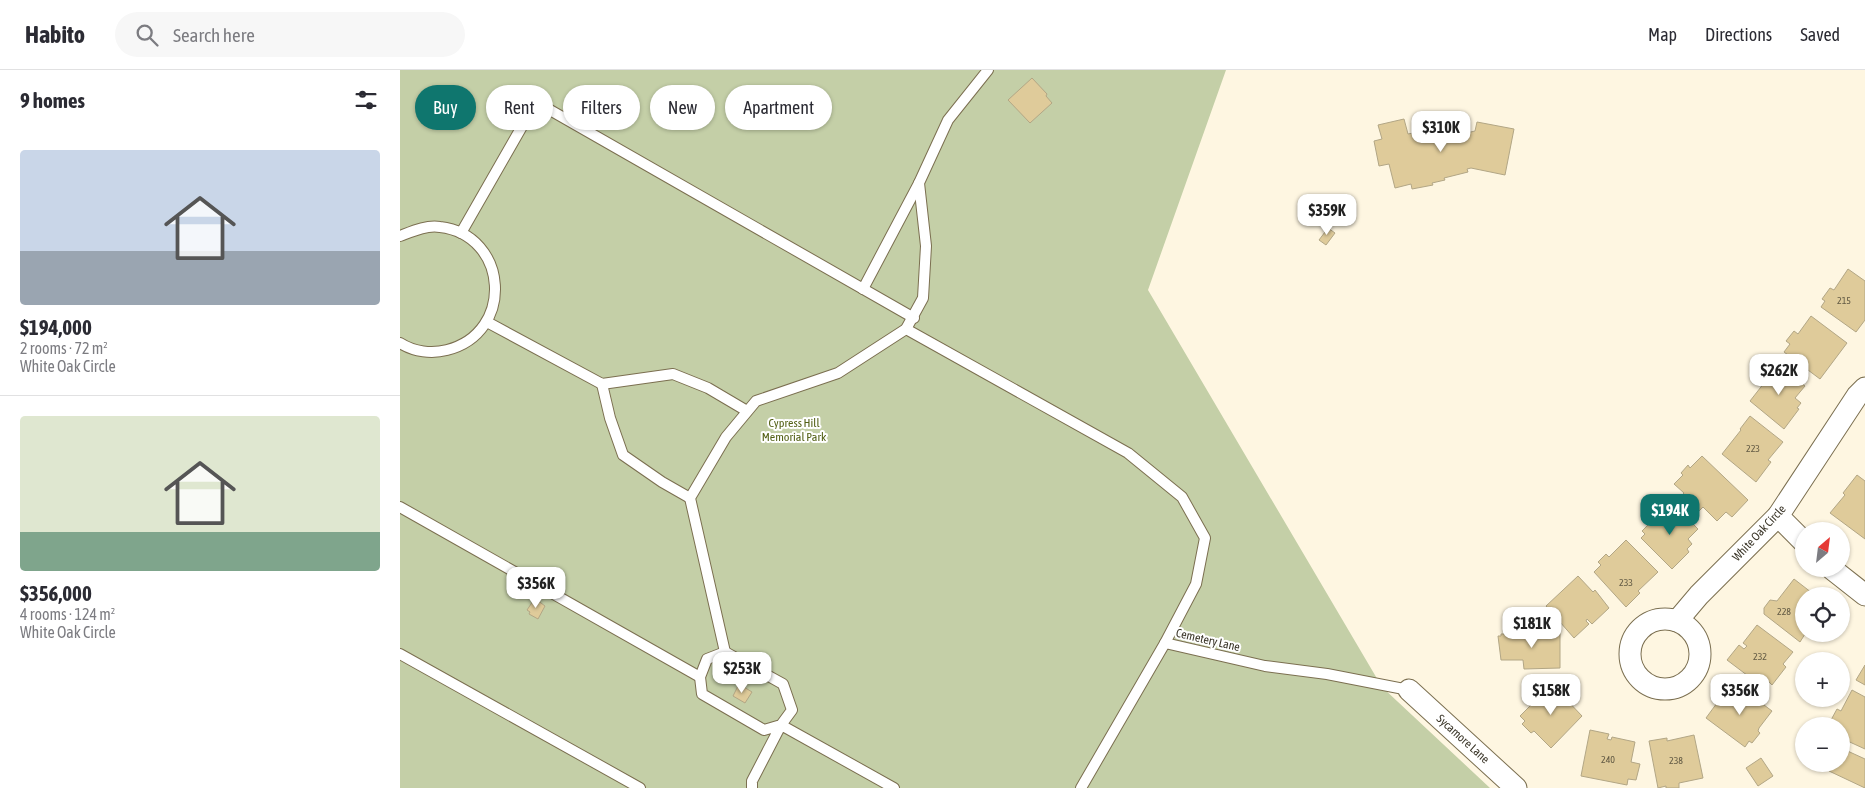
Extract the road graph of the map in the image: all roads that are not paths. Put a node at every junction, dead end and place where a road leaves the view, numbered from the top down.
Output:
1 (988, 70) edge
2 (919, 183) junction
3 (461, 233) junction
4 (400, 236) edge
5 (863, 289) junction
6 (914, 318) junction
7 (487, 322) junction
8 (906, 329) junction
9 (401, 345) edge
10 (602, 384) junction
11 (1865, 388) edge
12 (747, 411) junction
13 (690, 498) junction
14 (400, 507) edge
15 (1778, 516) junction
16 (1795, 533) edge
17 (1843, 578) edge
18 (1865, 595) edge
19 (1677, 621) dead end
20 (1166, 644) junction
21 (725, 652) junction
22 (400, 654) edge
23 (700, 677) junction
24 (1409, 690) joint
25 (781, 725) junction
26 (1085, 787) edge
27 (640, 788) edge
28 (752, 788) edge
29 (894, 788) edge
30 (1516, 788) edge

1 - 2 lane
2 - 5 lane
2 - 6 lane
3 - 4 lane
3 - 5 lane
3 - 7 lane
5 - 6 lane
6 - 8 lane
7 - 9 lane
7 - 10 lane
8 - 12 lane
8 - 20 lane
10 - 12 lane
10 - 13 lane
11 - 15 street, White Oak Circle
12 - 13 lane
13 - 21 lane
14 - 23 lane
15 - 16 street
15 - 19 street, White Oak Circle
17 - 18 street
20 - 24 lane, Cemetery Lane
20 - 26 lane, Cemetery Lane
21 - 23 lane
21 - 25 lane
22 - 27 lane
23 - 25 lane
24 - 30 street, Sycamore Lane
25 - 28 lane
25 - 29 lane

